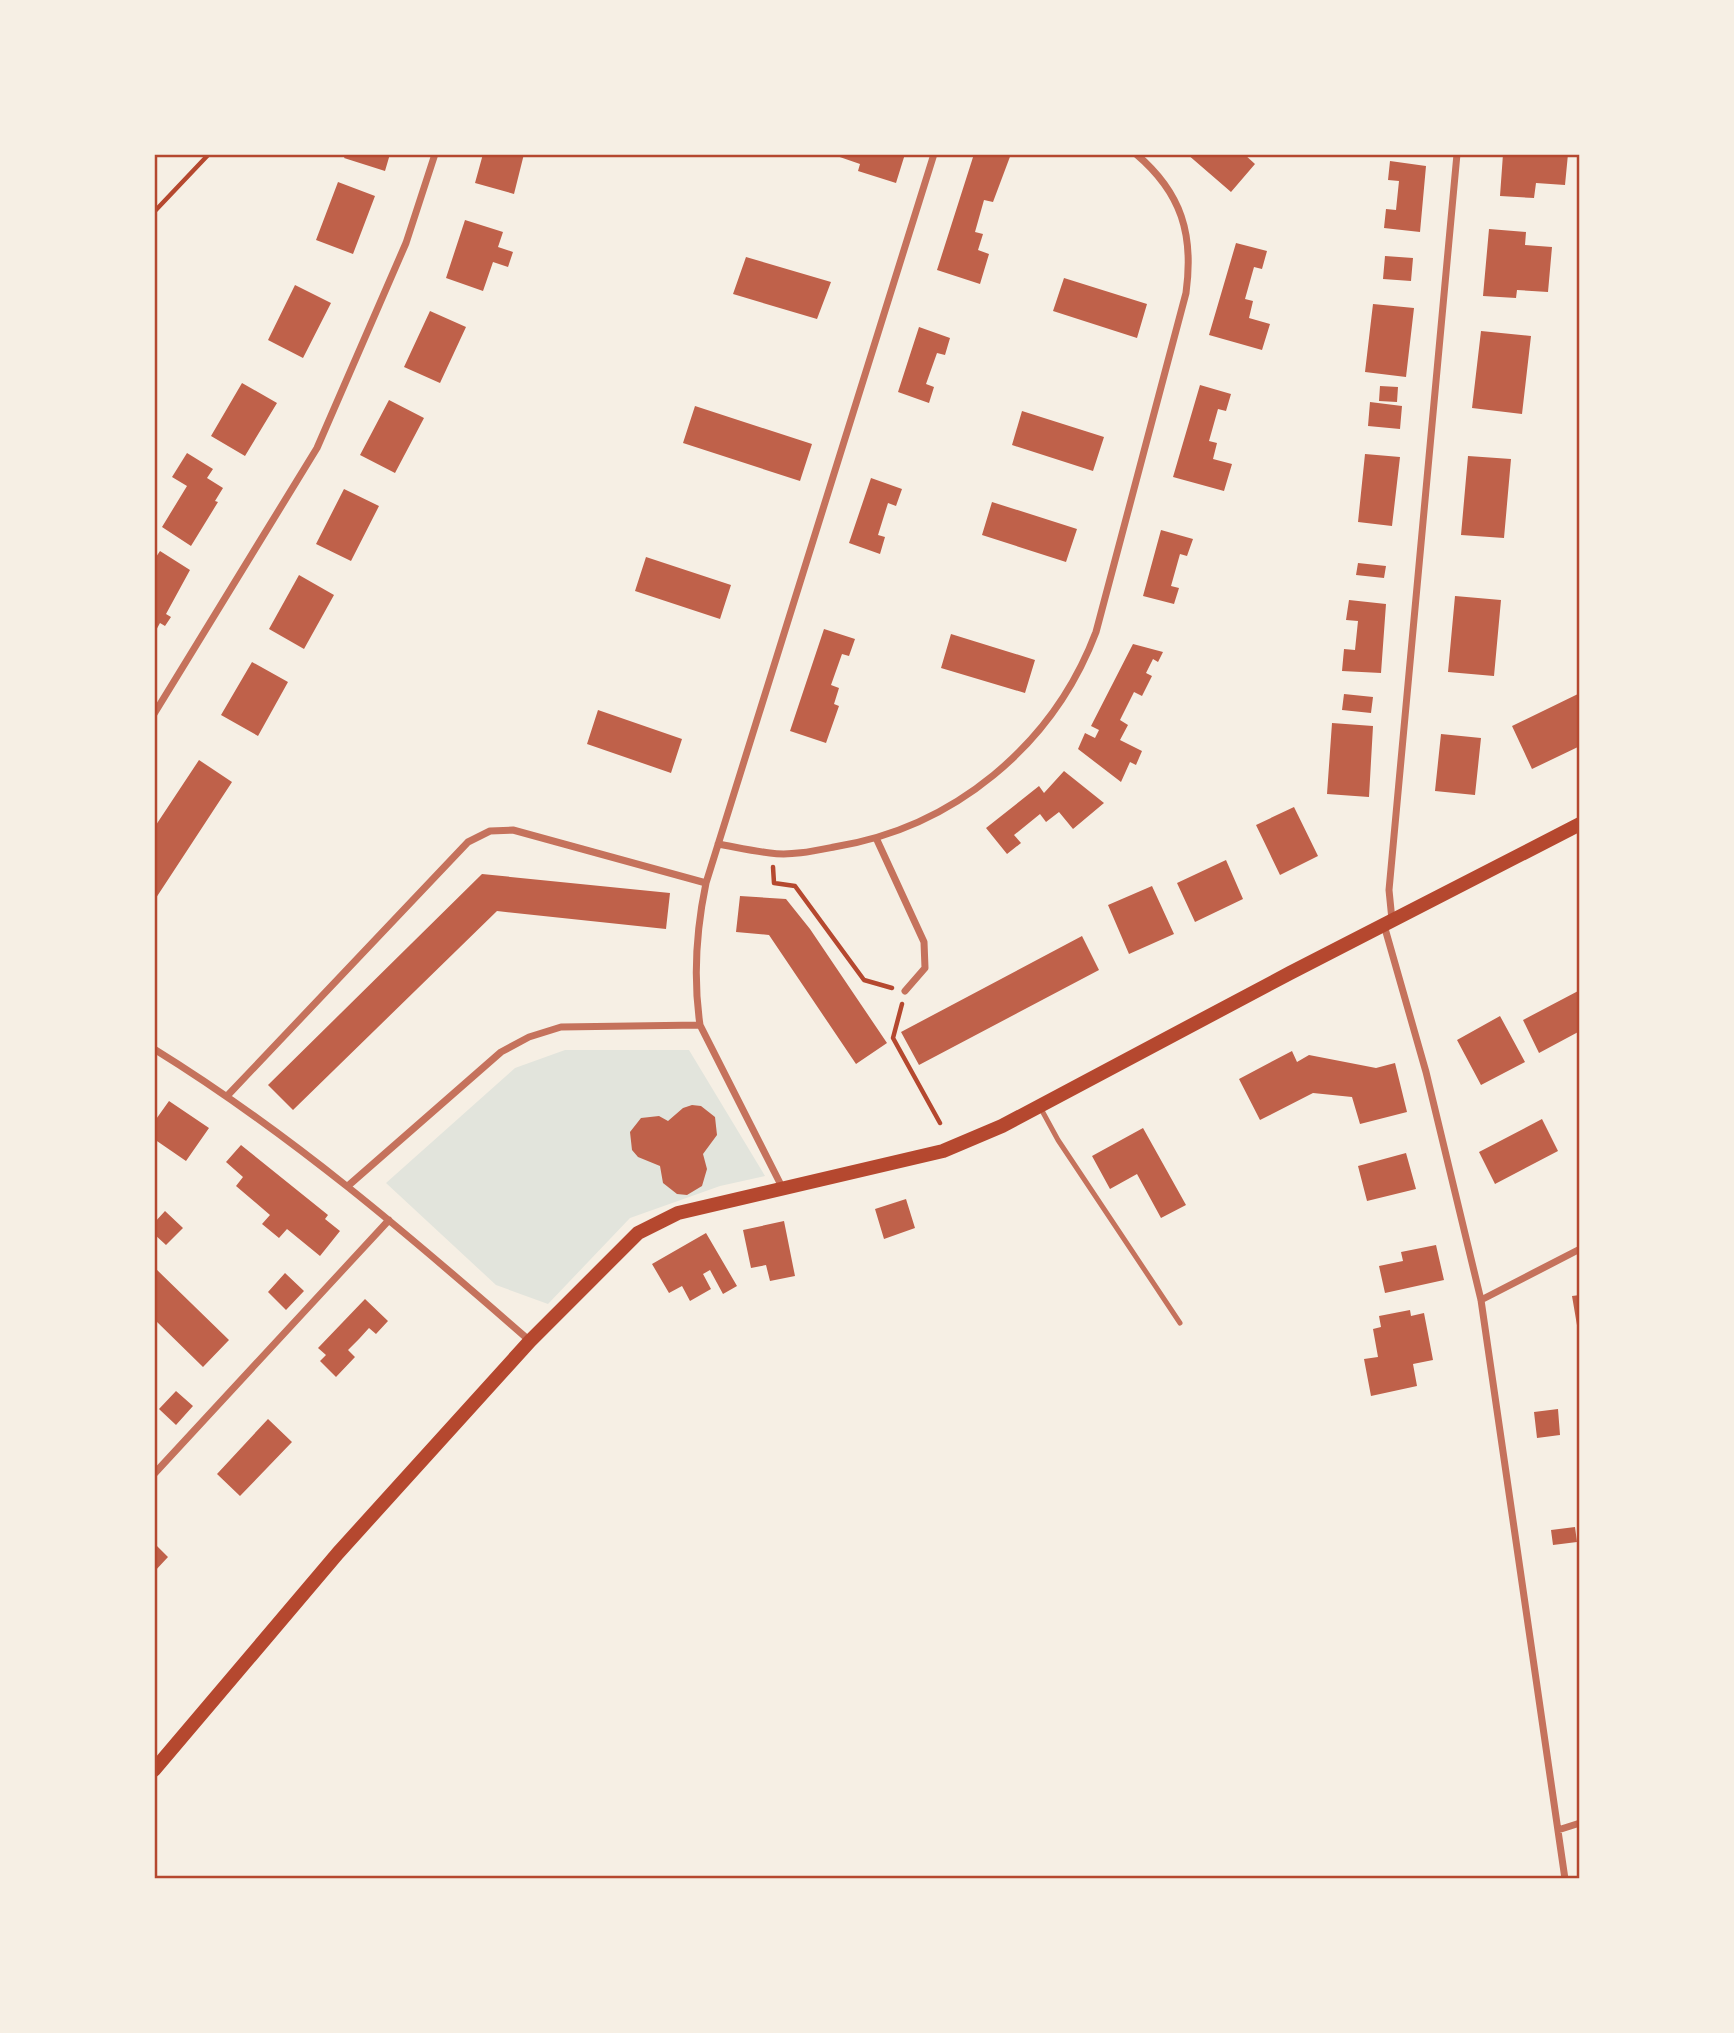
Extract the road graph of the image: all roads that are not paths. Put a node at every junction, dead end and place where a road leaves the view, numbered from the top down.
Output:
1 (435, 154) edge
2 (934, 154) edge
3 (1136, 154) edge
4 (1457, 154) edge
5 (154, 695) edge
6 (162, 702) junction
7 (154, 714) edge
8 (1580, 824) edge
9 (877, 840) junction
10 (718, 844) junction
11 (706, 883) junction
12 (1383, 925) junction
13 (905, 991) road end
14 (700, 1025) junction
15 (154, 1049) edge
16 (228, 1095) junction
17 (1040, 1107) junction
18 (349, 1185) junction
19 (783, 1190) junction
20 (389, 1220) junction
21 (1580, 1249) edge
22 (1481, 1300) junction
23 (1180, 1323) dead end
24 (530, 1341) junction
25 (154, 1474) edge
26 (154, 1770) edge
27 (1580, 1824) edge
28 (1558, 1830) junction
29 (1564, 1879) edge

1 - 6 street
2 - 10 street
3 - 9 street
4 - 12 street
5 - 6 street
6 - 7 street
8 - 12 main road
9 - 10 street
9 - 13 street
10 - 11 street
11 - 14 street
11 - 16 street
12 - 17 main road
12 - 22 street
14 - 18 street
14 - 19 street
15 - 16 street
16 - 18 street
17 - 19 main road
17 - 23 lane
18 - 20 street
19 - 24 main road
20 - 24 street
20 - 25 street
21 - 22 street
22 - 28 street
24 - 26 main road
27 - 28 street
28 - 29 street

